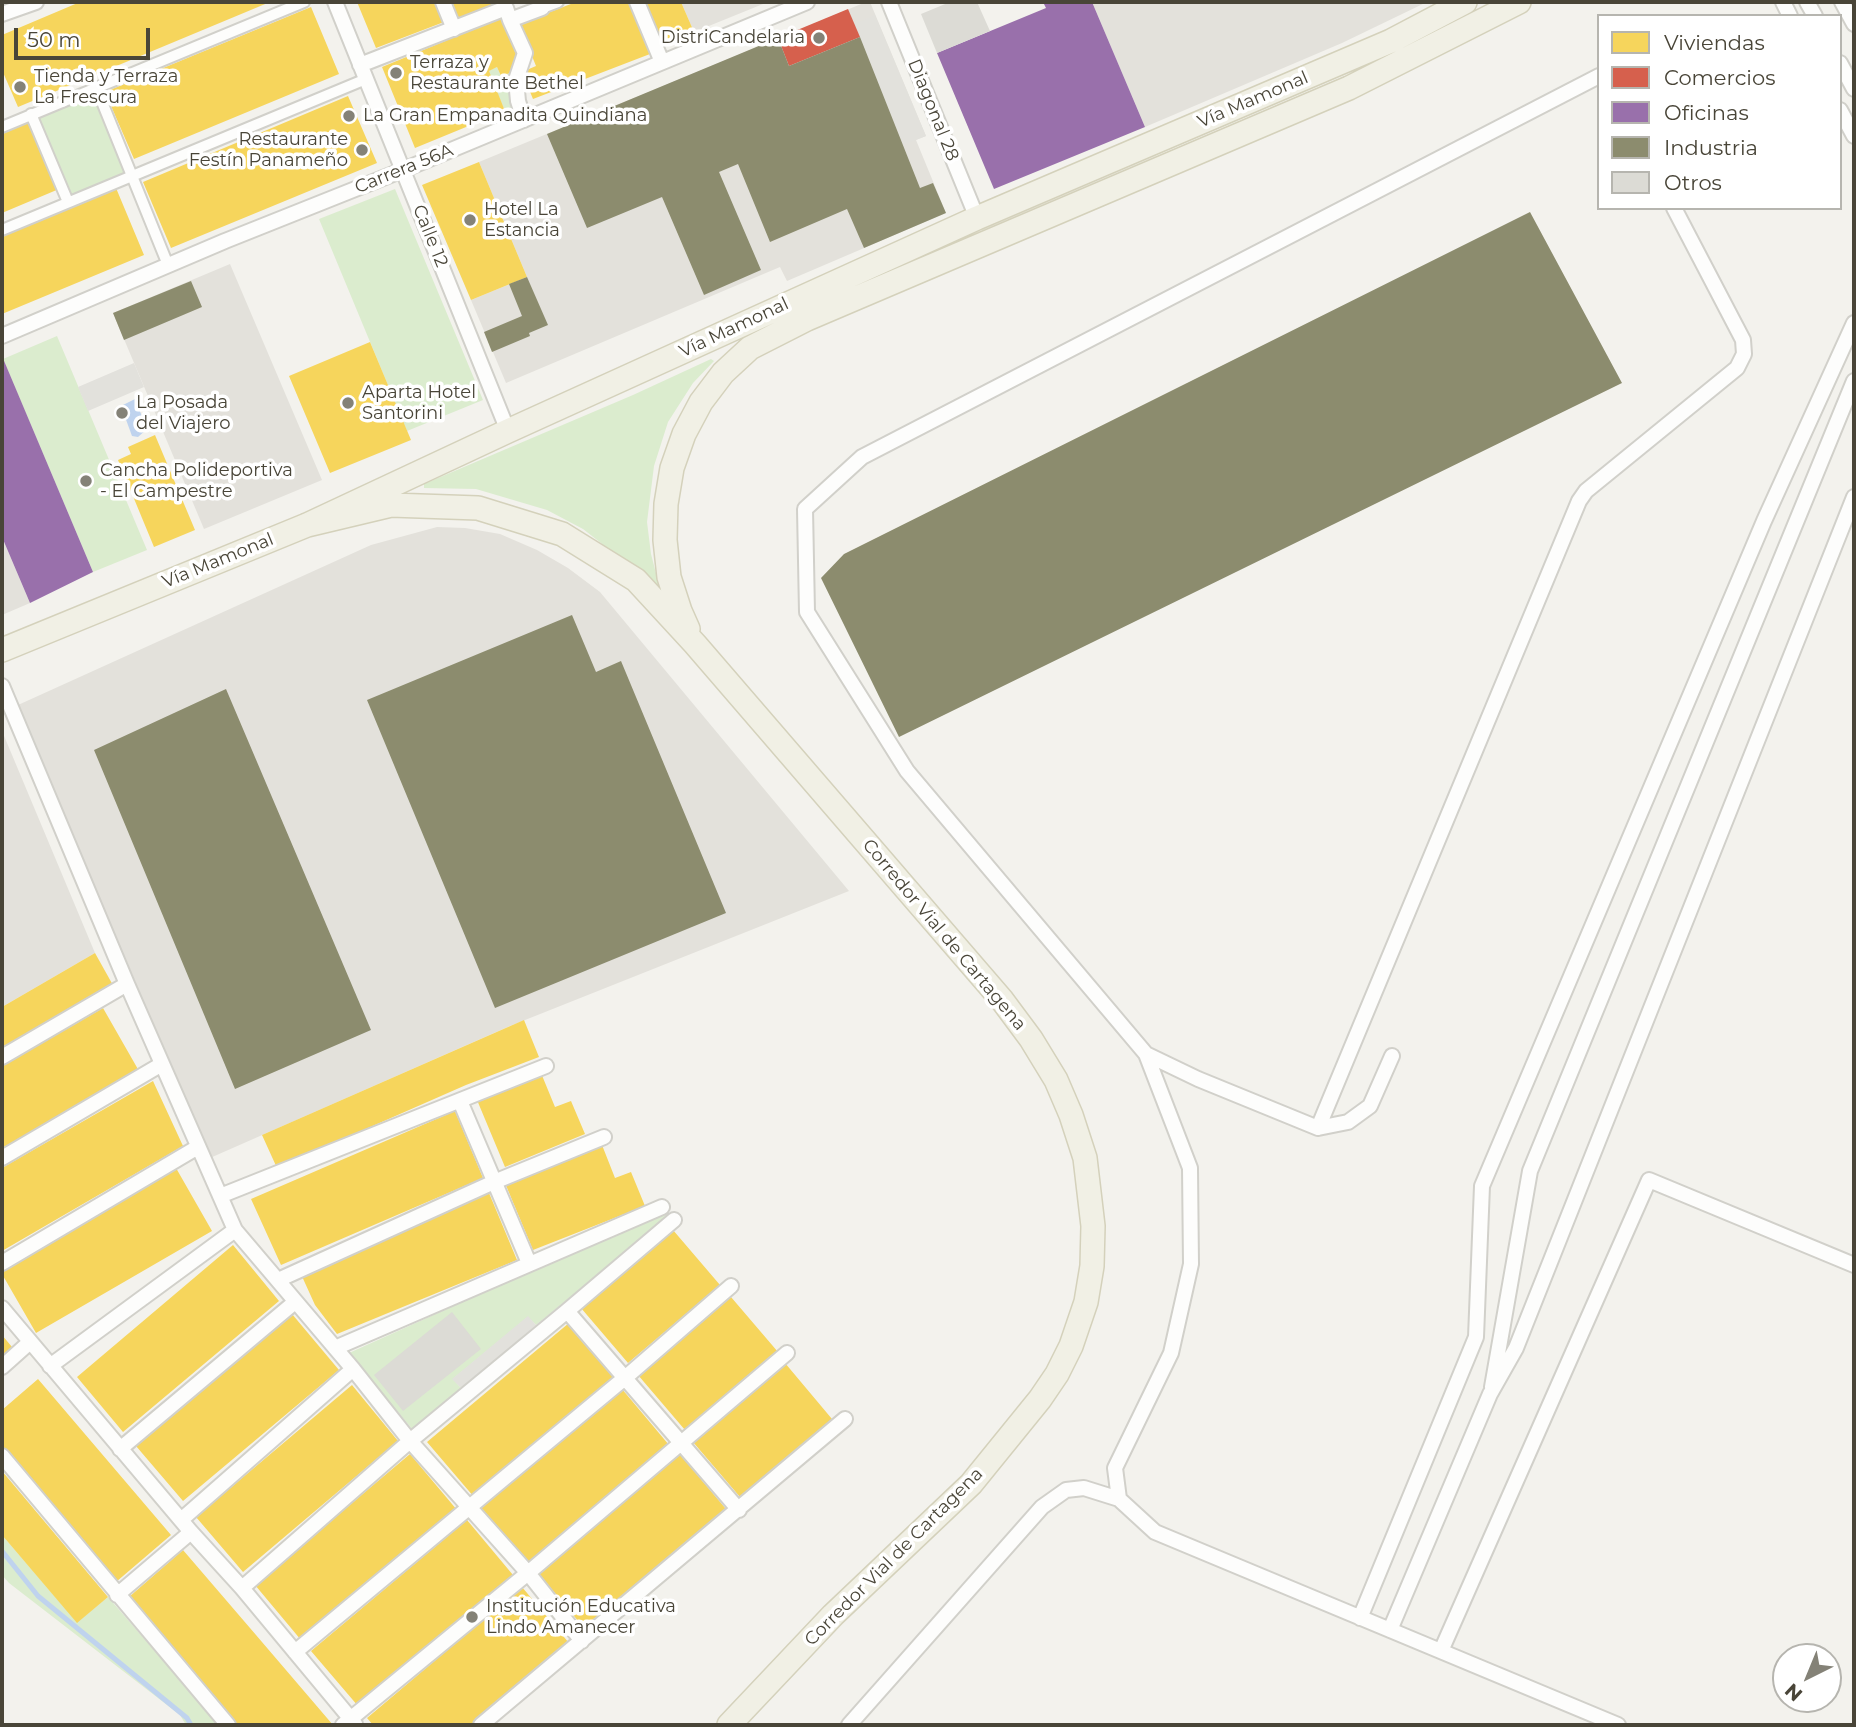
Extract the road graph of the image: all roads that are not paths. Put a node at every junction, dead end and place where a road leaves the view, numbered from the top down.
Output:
1 (36, 2) edge
2 (304, 2) edge
3 (335, 2) edge
4 (443, 2) edge
5 (558, 2) edge
6 (637, 2) edge
7 (807, 2) edge
8 (889, 2) edge
9 (1465, 2) edge
10 (1519, 2) edge
11 (1842, 2) edge
12 (541, 5) edge
13 (2, 14) edge
14 (510, 20) junction
15 (1854, 24) edge
16 (454, 29) junction
17 (662, 62) junction
18 (1842, 67) edge
19 (363, 72) junction
20 (1597, 77) edge
21 (96, 87) junction
22 (1854, 89) edge
23 (32, 114) junction
24 (1842, 114) edge
25 (524, 120) junction
26 (2, 127) edge
27 (1854, 136) edge
28 (403, 170) junction
29 (132, 175) junction
30 (68, 202) junction
31 (1675, 210) edge
32 (977, 218) junction
33 (2, 230) edge
34 (168, 265) junction
35 (1854, 323) edge
36 (2, 335) edge
37 (750, 348) joint
38 (1854, 381) edge
39 (508, 430) junction
40 (1854, 497) edge
41 (307, 525) junction
42 (695, 644) junction
43 (2, 650) edge
44 (2, 686) edge
45 (127, 984) junction
46 (1146, 1054) junction
47 (1392, 1056) dead end
48 (2, 1057) edge
49 (162, 1064) junction
50 (546, 1066) dead end
51 (460, 1101) junction
52 (1318, 1128) junction
53 (604, 1137) dead end
54 (198, 1147) junction
55 (2, 1158) edge
56 (494, 1182) junction
57 (220, 1196) junction
58 (662, 1207) dead end
59 (674, 1220) dead end
60 (235, 1230) junction
61 (2, 1263) edge
62 (529, 1263) junction
63 (1854, 1265) edge
64 (278, 1280) junction
65 (731, 1286) dead end
66 (295, 1302) junction
67 (2, 1308) edge
68 (568, 1311) junction
69 (30, 1342) junction
70 (335, 1348) junction
71 (788, 1353) dead end
72 (50, 1366) junction
73 (2, 1367) edge
74 (353, 1369) junction
75 (626, 1377) junction
76 (1490, 1394) junction
77 (845, 1419) dead end
78 (410, 1441) junction
79 (681, 1442) junction
80 (120, 1449) junction
81 (2, 1457) edge
82 (1119, 1499) junction
83 (469, 1508) junction
84 (739, 1510) junction
85 (181, 1520) junction
86 (191, 1532) junction
87 (528, 1573) junction
88 (242, 1588) junction
89 (117, 1595) junction
90 (1360, 1618) junction
91 (1390, 1630) junction
92 (582, 1641) junction
93 (1441, 1651) junction
94 (295, 1652) junction
95 (350, 1723) edge
96 (228, 1725) edge
97 (481, 1725) edge
98 (729, 1725) edge
99 (849, 1725) edge
100 (1618, 1725) edge

1 - 13 street
2 - 21 street
3 - 19 street, Calle 12
4 - 16 street
5 - 12 street
6 - 17 street
7 - 17 street, Carrera 56A
8 - 32 street, Diagonal 28
9 - 32 main road, Vía Mamonal
10 - 37 main road, Vía Mamonal
11 - 15 street
12 - 14 street
14 - 16 street
14 - 25 street
16 - 19 street
17 - 25 street, Carrera 56A
18 - 22 street
19 - 28 street, Calle 12
19 - 29 street
20 - 46 street
21 - 23 street
21 - 29 street
23 - 26 street
23 - 30 street
24 - 27 street
25 - 28 street, Carrera 56A
28 - 34 street, Carrera 56A
28 - 39 street, Calle 12
29 - 30 street
29 - 34 street
30 - 33 street
31 - 52 street
32 - 39 main road, Vía Mamonal
34 - 36 street, Carrera 56A
35 - 90 street
37 - 42 main road, Corredor Vial de Cartagena
38 - 76 street
39 - 41 main road, Vía Mamonal
40 - 76 street
41 - 42 main road, Corredor Vial de Cartagena
41 - 43 main road, Vía Mamonal
42 - 98 main road, Corredor Vial de Cartagena
44 - 45 street
45 - 48 street
45 - 49 street
46 - 52 street
46 - 82 street
47 - 52 street
49 - 54 street
49 - 55 street
50 - 51 street
51 - 56 street
51 - 57 street
53 - 56 street
54 - 57 street
54 - 61 street
56 - 62 street
56 - 64 street
57 - 60 street
58 - 62 street
59 - 68 street
60 - 64 street
60 - 72 street
62 - 70 street
63 - 93 street
64 - 66 street
65 - 75 street
66 - 70 street
66 - 80 street
67 - 69 street
68 - 75 street
68 - 78 street
69 - 72 street
69 - 73 street
70 - 74 street
71 - 79 street
72 - 80 street
74 - 78 street
74 - 85 street
75 - 79 street
75 - 83 street
76 - 91 street
77 - 84 street
78 - 83 street
78 - 88 street
79 - 84 street
79 - 87 street
80 - 85 street
81 - 89 street
82 - 90 street
82 - 99 street
83 - 87 street
83 - 94 street
84 - 92 street
85 - 86 street
86 - 88 street
86 - 89 street
87 - 92 street
87 - 95 street
88 - 94 street
89 - 96 street
90 - 91 street
91 - 93 street
92 - 97 street
93 - 100 street
94 - 95 street

